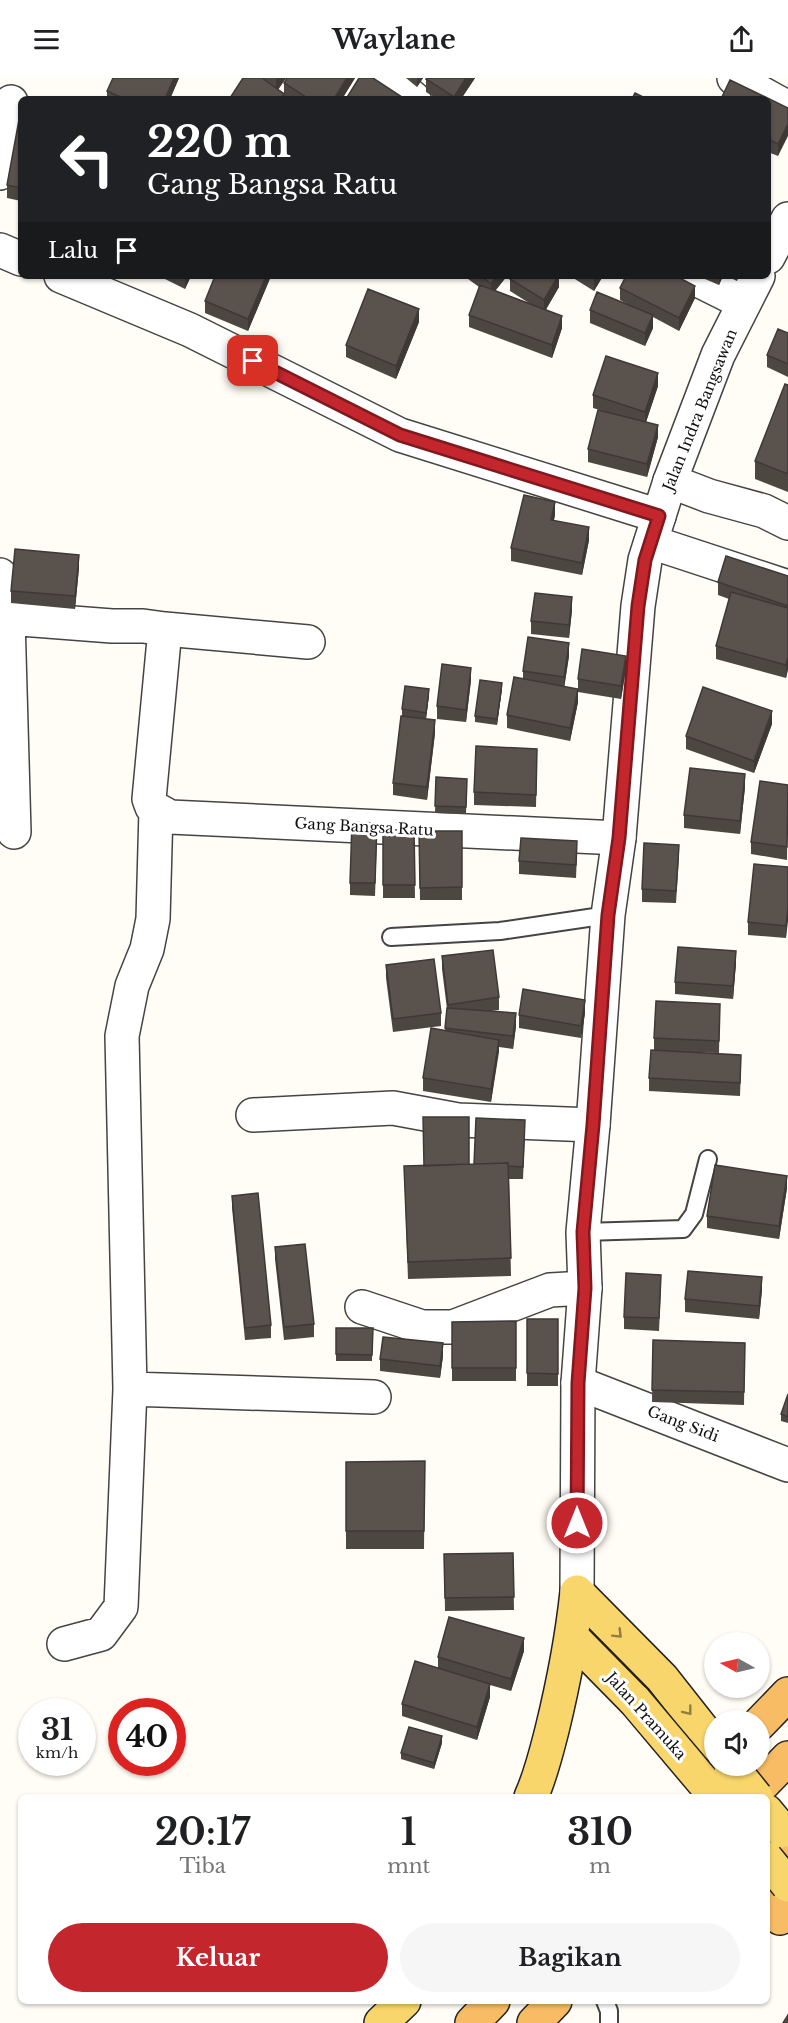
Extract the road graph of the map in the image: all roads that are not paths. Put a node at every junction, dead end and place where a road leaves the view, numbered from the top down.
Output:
1 (390, 78) edge
2 (734, 78) edge
3 (411, 96) edge
4 (766, 96) edge
5 (771, 99) edge
6 (11, 102) dead end
7 (788, 108) edge
8 (0, 173) edge
9 (788, 219) edge
10 (0, 250) edge
11 (771, 251) edge
12 (18, 258) edge
13 (69, 279) edge
14 (704, 279) edge
15 (751, 289) edge
16 (670, 481) junction
17 (788, 523) edge
18 (655, 529) junction
19 (0, 574) edge
20 (788, 587) edge
21 (8, 618) junction
22 (165, 629) junction
23 (308, 642) dead end
24 (169, 814) junction
25 (14, 832) dead end
26 (619, 838) junction
27 (608, 915) junction
28 (391, 938) dead end
29 (253, 1115) dead end
30 (593, 1125) junction
31 (708, 1159) dead end
32 (583, 1232) junction
33 (585, 1288) junction
34 (362, 1307) dead end
35 (578, 1383) junction
36 (130, 1389) junction
37 (374, 1397) dead end
38 (788, 1465) edge
39 (577, 1592) junction
40 (572, 1637) junction
41 (64, 1644) dead end
42 (788, 1694) edge
43 (770, 1713) edge
44 (704, 1731) edge
45 (788, 1758) edge
46 (709, 1776) edge
47 (739, 1776) edge
48 (532, 1794) edge
49 (692, 1794) edge
50 (713, 1794) edge
51 (753, 1794) edge
52 (754, 1794) edge
53 (770, 1815) edge
54 (788, 1837) edge
55 (770, 1863) edge
56 (788, 1863) edge
57 (788, 1885) edge
58 (778, 1918) edge
59 (401, 2004) edge
60 (490, 2004) edge
61 (552, 2004) edge
62 (606, 2004) edge
63 (381, 2023) edge
64 (472, 2023) edge
65 (534, 2023) edge
66 (609, 2023) edge

1 - 3 street
2 - 4 street
5 - 7 street
6 - 8 street
9 - 11 street
10 - 12 street
13 - 18 street
14 - 15 street
15 - 16 street, Jalan Indra Bangsawan
16 - 17 street
16 - 18 street, Jalan Indra Bangsawan
18 - 20 street
18 - 26 street, Jalan Indra Bangsawan
19 - 21 street
21 - 22 street
21 - 25 street
22 - 23 street
22 - 24 street
24 - 26 street, Gang Bangsa Ratu
24 - 36 street
26 - 27 street, Jalan Indra Bangsawan
27 - 28 lane
27 - 30 street, Jalan Indra Bangsawan
29 - 30 street
30 - 32 street, Jalan Indra Bangsawan
31 - 32 lane
32 - 33 street, Jalan Indra Bangsawan
33 - 34 street
33 - 35 street, Jalan Indra Bangsawan
35 - 38 street, Gang Sidi
35 - 39 street, Jalan Indra Bangsawan
36 - 37 street
36 - 41 street
39 - 40 main road, Jalan Indra Bangsawan
39 -> 44 main road
40 - 48 main road, Jalan Indra Bangsawan
40 - 50 main road, Jalan Pramuka, bridge
42 - 43 highway
45 - 51 highway
46 - 49 highway
47 - 52 main road, bridge
53 - 54 main road
55 - 57 main road, bridge
56 - 58 highway
59 - 63 main road
60 - 64 highway
61 - 65 highway
62 - 66 lane

